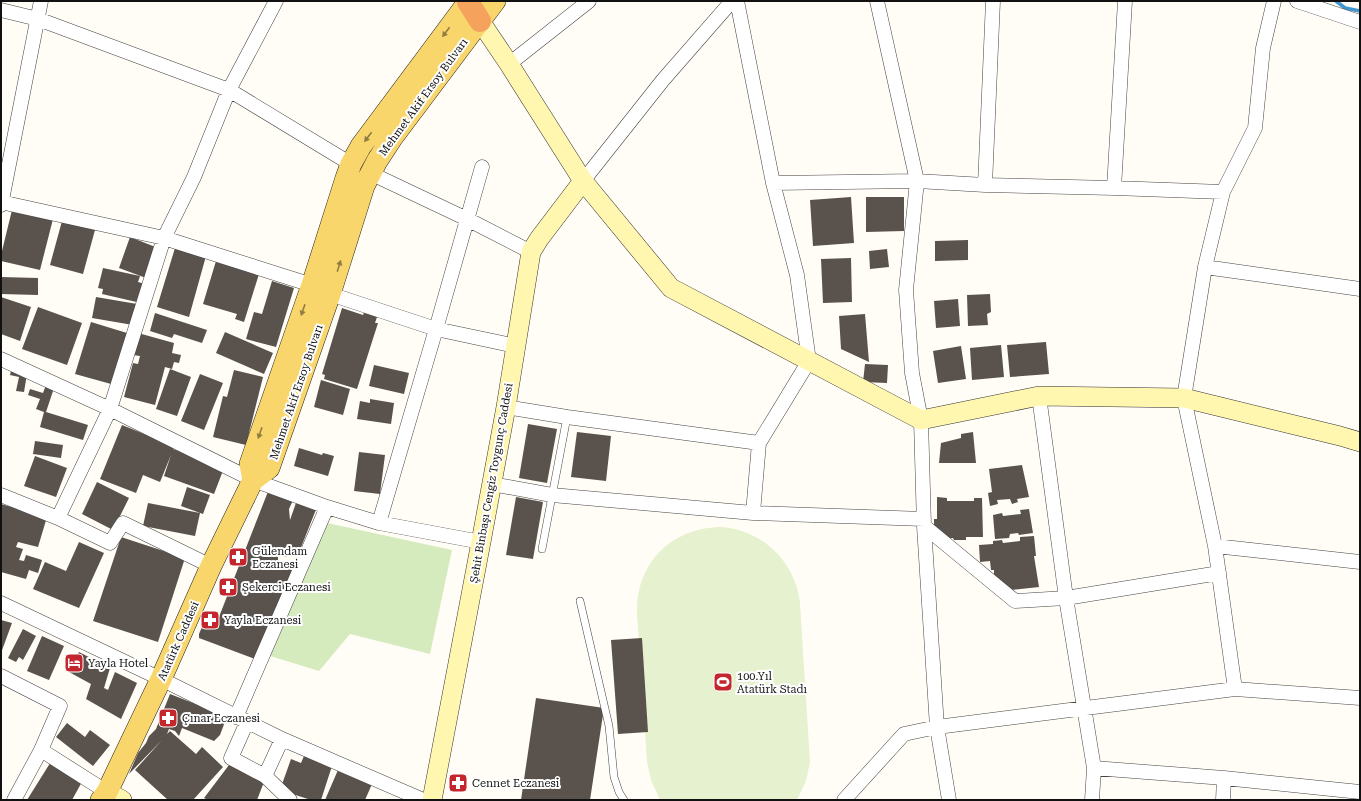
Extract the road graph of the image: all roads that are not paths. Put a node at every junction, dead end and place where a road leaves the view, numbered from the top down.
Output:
1 (41, 1) edge
2 (276, 1) edge
3 (468, 1) edge
4 (495, 1) edge
5 (589, 1) edge
6 (732, 1) edge
7 (737, 1) edge
8 (877, 1) edge
9 (993, 1) edge
10 (1125, 1) edge
11 (1274, 1) edge
12 (1297, 1) edge
13 (1, 10) edge
14 (38, 20) junction
15 (480, 21) junction
16 (1360, 22) edge
17 (510, 64) junction
18 (229, 90) junction
19 (350, 164) junction
20 (482, 167) dead end
21 (370, 173) junction
22 (583, 181) junction
23 (917, 181) junction
24 (773, 183) junction
25 (985, 185) junction
26 (1114, 188) junction
27 (1223, 192) junction
28 (1, 203) edge
29 (467, 219) junction
30 (164, 238) junction
31 (531, 252) junction
32 (1204, 267) junction
33 (312, 285) junction
34 (1360, 289) edge
35 (330, 294) junction
36 (436, 329) junction
37 (516, 346) junction
38 (1, 359) edge
39 (809, 361) junction
40 (1039, 396) junction
41 (1184, 398) junction
42 (506, 407) junction
43 (110, 409) junction
44 (567, 417) junction
45 (920, 420) junction
46 (1360, 442) edge
47 (760, 443) junction
48 (252, 480) junction
49 (492, 484) junction
50 (1, 495) edge
51 (552, 495) junction
52 (327, 507) junction
53 (753, 513) junction
54 (58, 518) junction
55 (924, 522) junction
56 (379, 523) junction
57 (481, 542) junction
58 (1215, 546) junction
59 (542, 549) dead end
60 (1360, 562) edge
61 (211, 566) junction
62 (1219, 573) junction
63 (1066, 598) junction
64 (580, 600) dead end
65 (1, 603) edge
66 (1, 676) edge
67 (161, 679) junction
68 (1234, 688) junction
69 (1360, 698) edge
70 (1084, 709) junction
71 (242, 719) junction
72 (937, 727) junction
73 (282, 738) junction
74 (41, 750) junction
75 (1094, 768) junction
76 (265, 776) junction
77 (1224, 778) junction
78 (1360, 792) edge
79 (110, 797) edge
80 (14, 800) edge
81 (290, 800) edge
82 (423, 800) edge
83 (432, 800) edge
84 (624, 800) edge
85 (844, 800) edge
86 (949, 800) edge
87 (1092, 800) edge
88 (1223, 800) edge

1 - 14 street
2 - 18 street
3 - 15 highway
3 -> 19 main road, Mehmet Akif Ersoy Bulvarı
4 - 15 main road, Mehmet Akif Ersoy Bulvarı
5 - 17 street
6 - 22 street
7 - 24 street
8 - 23 street
9 - 25 street
10 - 26 street
11 - 27 street
12 - 16 street
13 - 14 street
14 - 18 street
14 - 28 street
15 - 17 street
15 - 21 main road, Mehmet Akif Ersoy Bulvarı
17 - 22 street
18 - 19 street
18 - 30 street
19 - 33 main road, Mehmet Akif Ersoy Bulvarı
20 - 29 street
21 - 29 street
35 -> 21 main road, Mehmet Akif Ersoy Bulvarı
22 - 31 street, Şehit Binbaşı Cengiz Toygunç Caddesi
22 - 39 street
23 - 24 street
23 - 25 street
23 - 45 street
24 - 39 street
25 - 26 street
26 - 27 street
27 - 32 street
28 - 30 street
29 - 31 street
29 - 36 street
30 - 33 street
30 - 43 street
31 - 37 street, Şehit Binbaşı Cengiz Toygunç Caddesi
32 - 34 street
32 - 41 street
33 -> 48 main road, Mehmet Akif Ersoy Bulvarı
35 - 36 street
35 - 48 main road, Mehmet Akif Ersoy Bulvarı
36 - 37 street
36 - 56 street
37 - 42 street, Şehit Binbaşı Cengiz Toygunç Caddesi
38 - 43 street
39 - 45 street
39 - 47 street
40 - 41 street
40 - 45 street
40 - 63 street
41 - 46 street
41 - 58 street
42 - 44 street
42 - 49 street, Şehit Binbaşı Cengiz Toygunç Caddesi
43 - 48 street
43 - 54 street
44 - 47 street
44 - 51 lane
45 - 55 street
47 - 53 street
48 - 52 street
48 - 61 main road, Atatürk Caddesi
49 - 51 street
49 - 57 street, Şehit Binbaşı Cengiz Toygunç Caddesi
50 - 54 street
51 - 53 street
51 - 59 lane
52 - 56 street
52 - 71 street
53 - 55 street
54 - 61 street
55 - 63 street
55 - 72 street
56 - 57 street
57 - 83 street, Şehit Binbaşı Cengiz Toygunç Caddesi
58 - 60 street
58 - 62 street
61 - 67 main road, Atatürk Caddesi
62 - 63 street
62 - 68 street
63 - 70 street
64 - 84 lane
65 - 67 street
66 - 74 street
67 - 71 street
67 - 79 main road, Atatürk Caddesi
68 - 69 street
68 - 70 street
70 - 72 street
70 - 75 street
71 - 73 street
71 - 76 street
72 - 85 street
72 - 86 street
73 - 76 street
73 - 82 street
74 - 79 street
74 - 80 street
75 - 77 street
75 - 87 street
76 - 81 street
77 - 78 street
77 - 88 street

